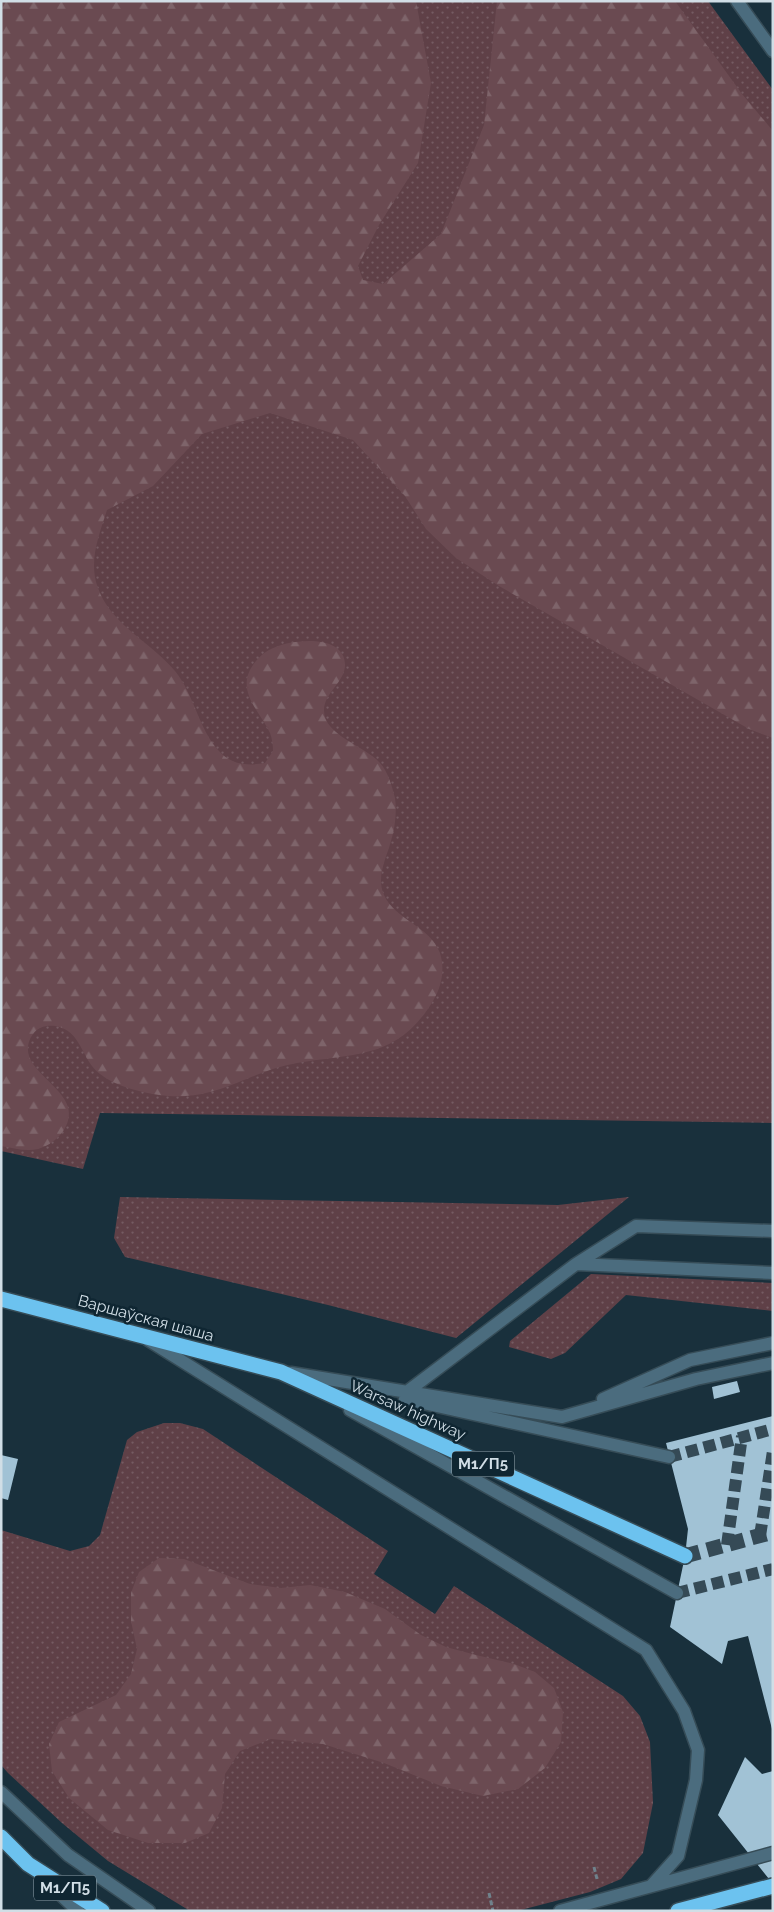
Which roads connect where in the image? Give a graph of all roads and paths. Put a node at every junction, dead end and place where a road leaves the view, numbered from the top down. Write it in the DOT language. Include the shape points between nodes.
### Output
graph roads {
  1 [pos="737,1"];
  2 [pos="773,51"];
  3 [pos="773,1231"];
  4 [pos="576,1264"];
  5 [pos="773,1273"];
  6 [pos="1,1299"];
  7 [pos="140,1335"];
  8 [pos="773,1343"];
  9 [pos="773,1363"];
  10 [pos="281,1372"];
  11 [pos="408,1391"];
  12 [pos="562,1417"];
  13 [pos="669,1457"];
  14 [pos="685,1556"];
  15 [pos="677,1593"];
  16 [pos="1,1792"];
  17 [pos="1,1837"];
  18 [pos="773,1853"];
  19 [pos="28,1864"];
  20 [pos="594,1867"];
  21 [pos="598,1884"];
  22 [pos="652,1885"];
  23 [pos="773,1886"];
  24 [pos="489,1893"];
  25 [pos="78,1911"];
  26 [pos="102,1911"];
  27 [pos="149,1911"];
  28 [pos="492,1911"];
  29 [pos="560,1911"];
  30 [pos="678,1911"];
  1 -- 2 [label="lane"];
  3 -- 4 [label="lane" via="636,1226"];
  4 -- 5 [label="lane"];
  4 -- 11 [label="lane"];
  6 -- 7 [label="highway, Варшаўская шаша / М1/П5"];
  7 -- 10 [label="highway, Варшаўская шаша / М1/П5"];
  7 -- 22 [label="lane" via="646,1650 684,1711 698,1750 696,1780 678,1856"];
  8 -- 12 [label="lane" via="690,1360"];
  9 -- 12 [label="lane" via="696,1379"];
  10 -- 11 [label="lane, Warsaw highway"];
  10 -- 13 [label="lane"];
  10 -- 14 [label="highway, Warsaw highway / М1/П5"];
  10 -- 15 [label="lane"];
  11 -- 12 [label="lane, Warsaw highway"];
  16 -- 27 [label="lane" via="68,1855"];
  17 -- 19 [label="highway, М1/П5"];
  18 -- 22 [label="lane"];
  19 -- 25 [label="lane"];
  19 -- 26 [label="highway, М1/П5"];
  20 -- 21 [label="path"];
  22 -- 29 [label="lane"];
  23 -- 30 [label="highway"];
  24 -- 28 [label="path"];
}
